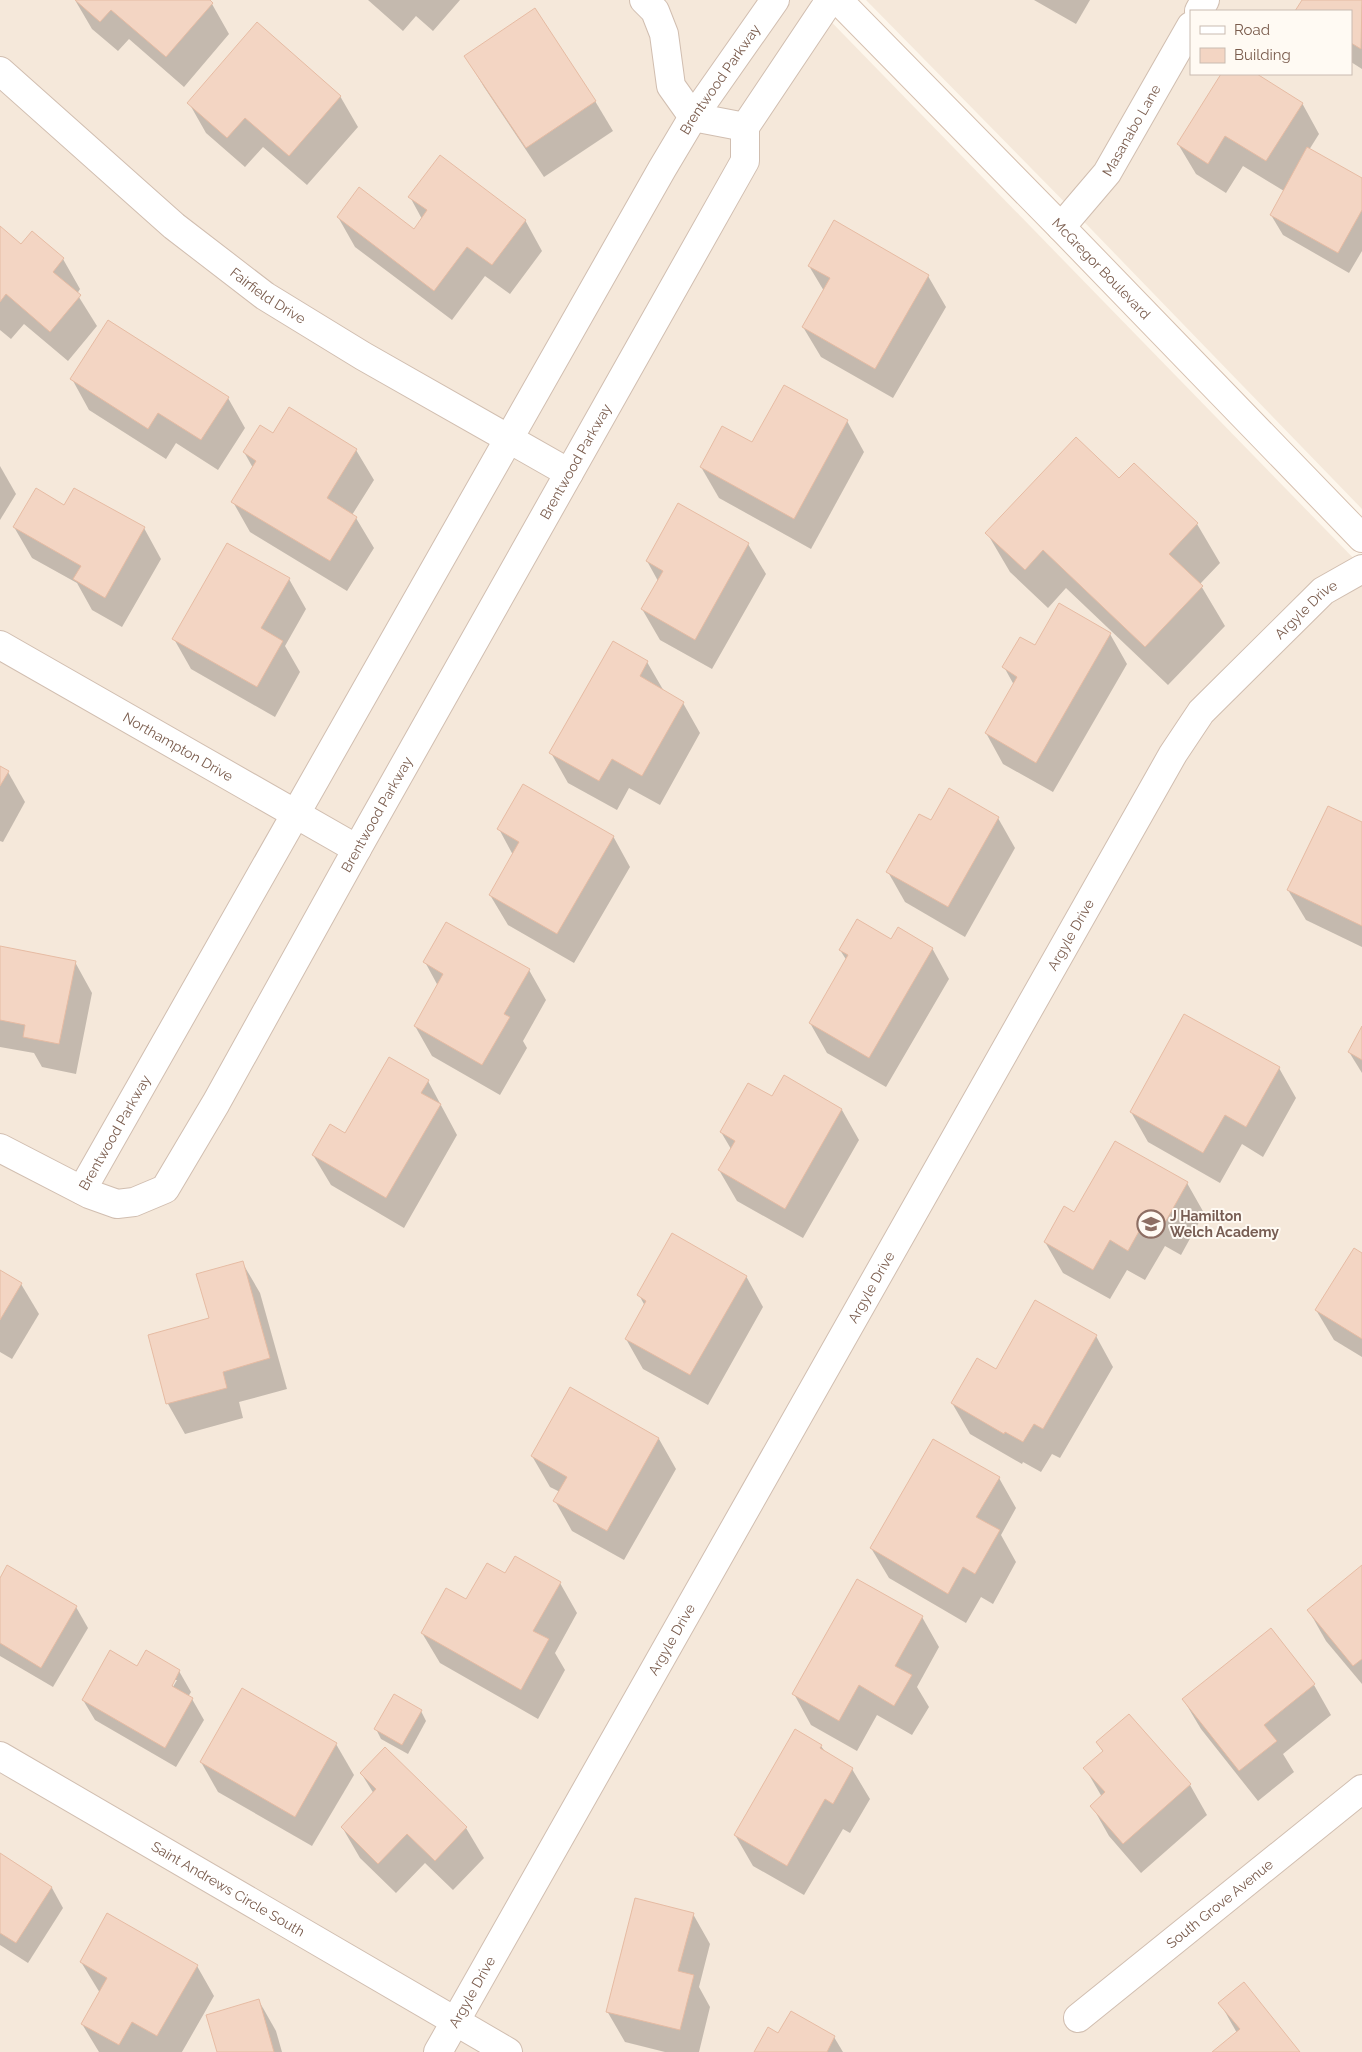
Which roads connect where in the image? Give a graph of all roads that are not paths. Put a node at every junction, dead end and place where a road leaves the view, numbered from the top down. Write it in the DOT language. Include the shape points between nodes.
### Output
graph roads {
  1 [pos="644,0"];
  2 [pos="775,0"];
  3 [pos="830,0"];
  4 [pos="838,0"];
  5 [pos="1190,28"];
  6 [pos="0,71"];
  7 [pos="693,116"];
  8 [pos="745,127"];
  9 [pos="1061,227"];
  10 [pos="508,438"];
  11 [pos="570,474"];
  12 [pos="1362,538"];
  13 [pos="1362,569"];
  14 [pos="0,645"];
  15 [pos="294,814"];
  16 [pos="357,849"];
  17 [pos="0,1148"];
  18 [pos="82,1190"];
  19 [pos="0,1756"];
  20 [pos="1362,1790"];
  21 [pos="1078,2018"];
  22 [pos="456,2022"];
  23 [pos="438,2052"];
  24 [pos="508,2052"];
  1 -- 7 [label="street" via="655,11 664,34 672,86"];
  2 -- 7 [label="street, Brentwood Parkway"];
  3 -- 8 [label="street"];
  4 -- 9 [label="street, McGregor Boulevard"];
  5 -- 9 [label="street, Masanabo Lane" via="1107,173"];
  6 -- 10 [label="street, Fairfield Drive" via="174,226 266,296 363,356"];
  7 -- 8 [label="street"];
  7 -- 10 [label="street, Brentwood Parkway"];
  8 -- 11 [label="street, Brentwood Parkway" via="745,161"];
  9 -- 12 [label="street, McGregor Boulevard"];
  10 -- 11 [label="street, Fairfield Drive"];
  10 -- 15 [label="street, Brentwood Parkway"];
  11 -- 16 [label="street, Brentwood Parkway"];
  13 -- 22 [label="street, Argyle Drive" via="1323,591 1201,712 1173,754"];
  14 -- 15 [label="street, Northampton Drive"];
  15 -- 16 [label="street, Northampton Drive"];
  15 -- 18 [label="street, Brentwood Parkway"];
  16 -- 18 [label="street, Brentwood Parkway" via="221,1095 165,1189 134,1202 117,1204"];
  17 -- 18 [label="street"];
  19 -- 22 [label="street, Saint Andrews Circle South"];
  20 -- 21 [label="street, South Grove Avenue"];
  22 -- 23 [label="street, Argyle Drive"];
  22 -- 24 [label="street, Saint Andrews Circle South"];
}
